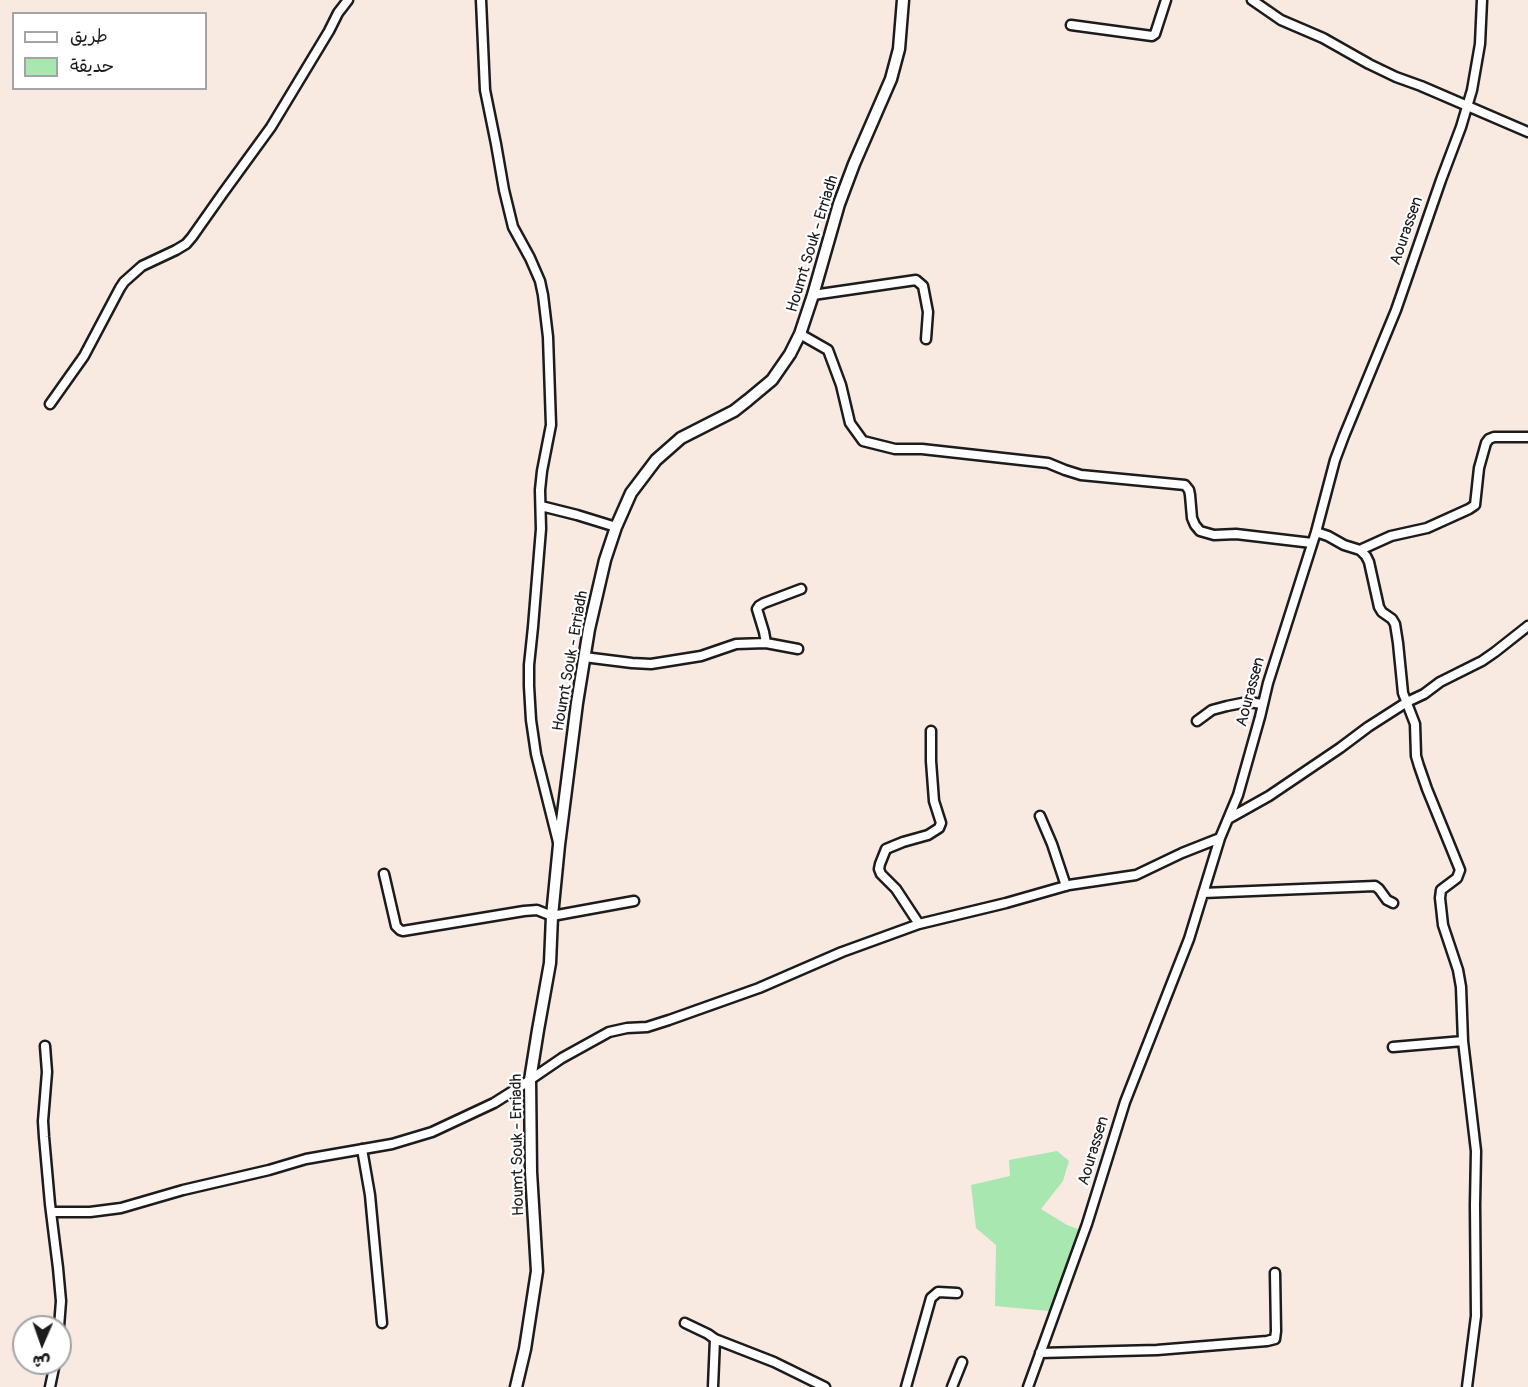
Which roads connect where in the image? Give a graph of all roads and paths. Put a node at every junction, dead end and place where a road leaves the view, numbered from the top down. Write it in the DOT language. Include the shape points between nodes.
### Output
graph roads {
  1 [pos="348,0"];
  2 [pos="481,0"];
  3 [pos="903,0"];
  4 [pos="1166,0"];
  5 [pos="1252,0"];
  6 [pos="1482,0"];
  7 [pos="1071,25"];
  8 [pos="1468,107"];
  9 [pos="1528,132"];
  10 [pos="813,295"];
  11 [pos="800,334"];
  12 [pos="926,339"];
  13 [pos="50,404"];
  14 [pos="1528,436"];
  15 [pos="542,506"];
  16 [pos="616,526"];
  17 [pos="1316,532"];
  18 [pos="1312,543"];
  19 [pos="1360,550"];
  20 [pos="801,589"];
  21 [pos="1528,626"];
  22 [pos="766,643"];
  23 [pos="798,649"];
  24 [pos="584,657"];
  25 [pos="1407,702"];
  26 [pos="1263,704"];
  27 [pos="1197,721"];
  28 [pos="931,731"];
  29 [pos="1040,816"];
  30 [pos="1227,820"];
  31 [pos="1220,838"];
  32 [pos="559,846"];
  33 [pos="384,874"];
  34 [pos="1066,886"];
  35 [pos="1203,893"];
  36 [pos="634,901"];
  37 [pos="1393,903"];
  38 [pos="552,916"];
  39 [pos="919,924"];
  40 [pos="1463,1041"];
  41 [pos="45,1046"];
  42 [pos="1393,1047"];
  43 [pos="530,1080"];
  44 [pos="362,1149"];
  45 [pos="51,1212"];
  46 [pos="1275,1273"];
  47 [pos="957,1293"];
  48 [pos="60,1315"];
  49 [pos="382,1323"];
  50 [pos="686,1323"];
  51 [pos="715,1339"];
  52 [pos="1040,1353"];
  53 [pos="962,1362"];
  54 [pos="516,1387"];
  55 [pos="713,1387"];
  56 [pos="825,1387"];
  57 [pos="906,1387"];
  58 [pos="952,1387"];
  59 [pos="1028,1387"];
  60 [pos="1467,1387"];
  1 -- 13 [label="street" via="271,128 192,237 176,250 142,266 124,282 84,356"];
  2 -- 15 [label="street" via="484,90 508,211 543,295 551,425 542,471"];
  3 -- 10 [label="street, Houmt Souk - Erriadh" via="900,49 891,79 839,204"];
  4 -- 7 [label="street" via="1152,36"];
  5 -- 8 [label="street" via="1281,20 1369,64"];
  6 -- 8 [label="street, Aourassen" via="1480,44"];
  8 -- 9 [label="street"];
  8 -- 17 [label="street, Aourassen" via="1396,310 1335,460"];
  10 -- 11 [label="street, Houmt Souk - Erriadh"];
  10 -- 12 [label="street" via="916,280 923,286 928,312"];
  11 -- 16 [label="street, Houmt Souk - Erriadh" via="772,380 734,411 681,438 656,460 631,493"];
  11 -- 18 [label="street" via="828,351 842,385 850,423 863,441 895,449 1048,463 1081,475 1185,484 1192,518 1200,531"];
  14 -- 19 [label="street" via="1494,437 1486,443 1475,505 1427,528 1391,536"];
  15 -- 16 [label="street"];
  15 -- 32 [label="street" via="529,686 536,754"];
  16 -- 24 [label="street, Houmt Souk - Erriadh"];
  17 -- 18 [label="street, Aourassen"];
  17 -- 19 [label="street"];
  18 -- 26 [label="street, Aourassen"];
  19 -- 25 [label="street" via="1369,562 1379,607 1395,624"];
  20 -- 22 [label="street" via="759,606"];
  21 -- 25 [label="street" via="1482,661"];
  22 -- 23 [label="street"];
  22 -- 24 [label="street" via="736,644 702,656 651,663"];
  24 -- 32 [label="street, Houmt Souk - Erriadh"];
  25 -- 30 [label="street"];
  25 -- 40 [label="street" via="1415,724 1421,774 1460,870 1458,878 1441,890 1440,898 1443,925 1458,970"];
  26 -- 27 [label="street" via="1227,706 1212,710"];
  26 -- 30 [label="street, Aourassen" via="1238,795"];
  28 -- 39 [label="street" via="934,801 941,823 928,835 886,849 879,869"];
  29 -- 34 [label="street"];
  30 -- 31 [label="street, Aourassen"];
  31 -- 34 [label="street" via="1136,875"];
  31 -- 35 [label="street, Aourassen"];
  32 -- 38 [label="street, Houmt Souk - Erriadh"];
  33 -- 38 [label="street" via="400,930 530,910"];
  34 -- 39 [label="street"];
  35 -- 37 [label="street" via="1375,886"];
  35 -- 52 [label="street, Aourassen" via="1125,1102 1087,1224"];
  36 -- 38 [label="street"];
  38 -- 43 [label="street, Houmt Souk - Erriadh" via="550,963"];
  39 -- 43 [label="street" via="669,1020 609,1032"];
  40 -- 42 [label="street"];
  40 -- 60 [label="street" via="1476,1151 1476,1316"];
  41 -- 45 [label="street" via="43,1121"];
  43 -- 44 [label="street" via="484,1108 432,1132"];
  43 -- 54 [label="street, Houmt Souk - Erriadh" via="537,1271"];
  44 -- 45 [label="street" via="121,1208"];
  44 -- 49 [label="street"];
  45 -- 48 [label="street"];
  46 -- 52 [label="street" via="1275,1339 1157,1350"];
  47 -- 57 [label="street" via="938,1292 931,1298"];
  50 -- 51 [label="street"];
  51 -- 55 [label="street"];
  51 -- 56 [label="street"];
  52 -- 59 [label="street, Aourassen"];
  53 -- 58 [label="street"];
}
